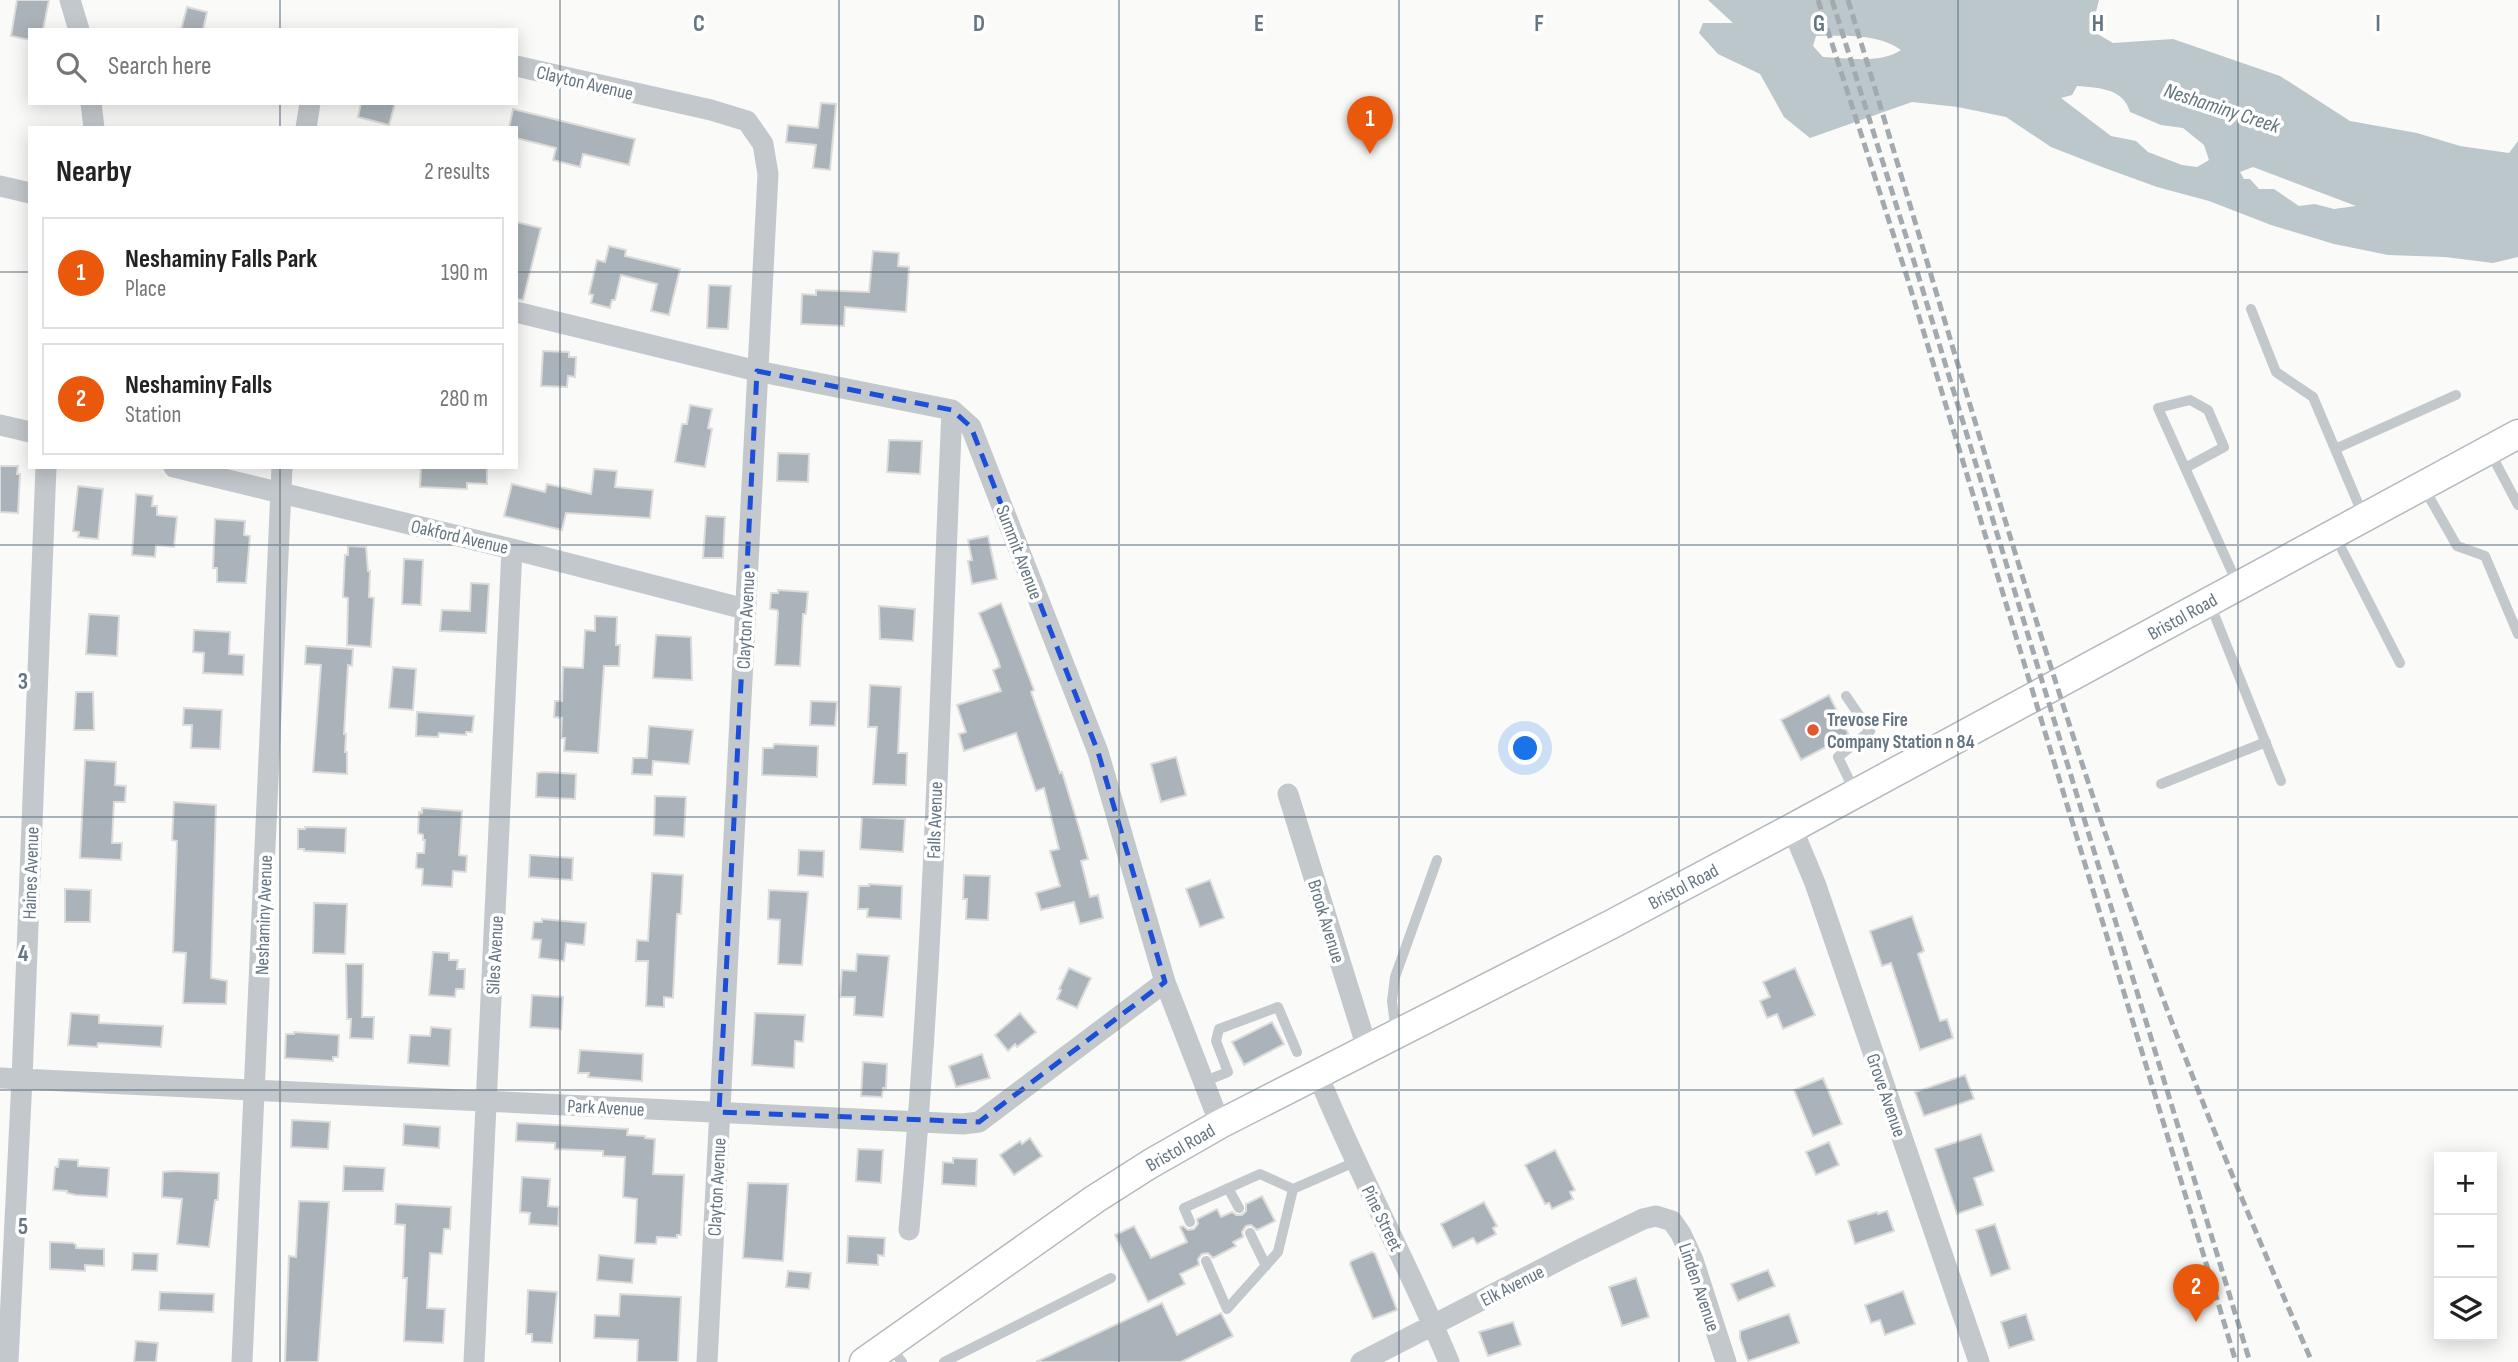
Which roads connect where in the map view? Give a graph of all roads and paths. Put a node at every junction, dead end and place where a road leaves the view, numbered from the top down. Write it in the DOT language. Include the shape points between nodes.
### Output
graph roads {
  1 [pos="70,0"];
  2 [pos="78,28"];
  3 [pos="518,66"];
  4 [pos="91,105"];
  5 [pos="310,105"];
  6 [pos="94,126"];
  7 [pos="306,126"];
  8 [pos="0,186"];
  9 [pos="28,193"];
  10 [pos="2250,309"];
  11 [pos="518,312"];
  12 [pos="757,371"];
  13 [pos="2456,395"];
  14 [pos="952,410"];
  15 [pos="0,425"];
  16 [pos="28,432"];
  17 [pos="2518,434"];
  18 [pos="2334,449"];
  19 [pos="2489,450"];
  20 [pos="2185,468"];
  21 [pos="46,469"];
  22 [pos="182,469"];
  23 [pos="282,469"];
  24 [pos="2423,486"];
  25 [pos="281,494"];
  26 [pos="2518,505"];
  27 [pos="2364,518"];
  28 [pos="2334,534"];
  29 [pos="512,549"];
  30 [pos="2238,586"];
  31 [pos="2209,602"];
  32 [pos="746,609"];
  33 [pos="2518,634"];
  34 [pos="2400,663"];
  35 [pos="1846,696"];
  36 [pos="2266,742"];
  37 [pos="2281,781"];
  38 [pos="2161,784"];
  39 [pos="1855,792"];
  40 [pos="1288,794"];
  41 [pos="1791,828"];
  42 [pos="1437,860"];
  43 [pos="1166,982"];
  44 [pos="1396,1033"];
  45 [pos="1367,1048"];
  46 [pos="1297,1052"];
  47 [pos="1317,1073"];
  48 [pos="0,1078"];
  49 [pos="22,1079"];
  50 [pos="1203,1082"];
  51 [pos="256,1090"];
  52 [pos="487,1101"];
  53 [pos="719,1112"];
  54 [pos="919,1121"];
  55 [pos="1220,1124"];
  56 [pos="1355,1162"];
  57 [pos="1228,1188"];
  58 [pos="1293,1189"];
  59 [pos="1239,1208"];
  60 [pos="1666,1217"];
  61 [pos="1190,1222"];
  62 [pos="909,1230"];
  63 [pos="1250,1233"];
  64 [pos="1206,1261"];
  65 [pos="1266,1266"];
  66 [pos="1111,1278"];
  67 [pos="1433,1324"];
  68 [pos="896,1353"];
  69 [pos="8,1362"];
  70 [pos="242,1362"];
  71 [pos="474,1362"];
  72 [pos="707,1362"];
  73 [pos="864,1362"];
  74 [pos="944,1362"];
  75 [pos="1361,1362"];
  76 [pos="1449,1362"];
  77 [pos="1726,1362"];
  78 [pos="1979,1362"];
  1 -- 2 [label="street"];
  3 -- 12 [label="street, Clayton Avenue" via="747,121 763,144 768,174"];
  4 -- 6 [label="street"];
  5 -- 7 [label="street"];
  8 -- 9 [label="street"];
  10 -- 18 [label="lane" via="2276,372 2313,397"];
  11 -- 12 [label="street"];
  12 -- 14 [label="street"];
  12 -- 32 [label="street, Clayton Avenue"];
  13 -- 18 [label="lane"];
  14 -- 43 [label="street, Summit Avenue" via="971,427 1098,752"];
  14 -- 54 [label="street, Falls Avenue"];
  15 -- 16 [label="street"];
  17 -- 19 [label="main road, Bristol Road"];
  18 -- 27 [label="lane"];
  19 -- 24 [label="main road, Bristol Road"];
  19 -- 26 [label="lane"];
  20 -- 20 [label="lane" via="2158,408 2190,400 2207,411 2224,447"];
  20 -- 30 [label="lane"];
  21 -- 49 [label="street, Haines Avenue"];
  22 -- 25 [label="street, Oakford Avenue"];
  23 -- 25 [label="street, Neshaminy Avenue"];
  24 -- 27 [label="main road, Bristol Road"];
  24 -- 33 [label="lane" via="2457,546 2485,556"];
  25 -- 29 [label="street, Oakford Avenue"];
  25 -- 51 [label="street, Neshaminy Avenue"];
  27 -- 28 [label="main road, Bristol Road"];
  28 -- 30 [label="main road, Bristol Road"];
  28 -- 34 [label="lane"];
  29 -- 32 [label="street, Oakford Avenue"];
  29 -- 52 [label="street, Siles Avenue"];
  30 -- 31 [label="main road, Bristol Road"];
  31 -- 36 [label="lane"];
  31 -- 39 [label="main road, Bristol Road"];
  32 -- 53 [label="street, Clayton Avenue"];
  35 -- 39 [label="lane" via="1870,731 1838,757"];
  36 -- 37 [label="lane"];
  36 -- 38 [label="lane"];
  39 -- 41 [label="main road, Bristol Road"];
  40 -- 45 [label="street, Brook Avenue"];
  41 -- 44 [label="main road, Bristol Road"];
  41 -- 78 [label="street, Grove Avenue" via="1815,883"];
  42 -- 44 [label="lane" via="1395,976"];
  43 -- 50 [label="street, Summit Avenue"];
  43 -- 54 [label="street, Park Avenue" via="979,1122"];
  44 -- 45 [label="main road, Bristol Road"];
  45 -- 47 [label="main road, Bristol Road"];
  46 -- 50 [label="lane" via="1278,1007 1219,1029 1216,1041 1228,1072"];
  47 -- 55 [label="main road, Bristol Road"];
  47 -- 56 [label="street, Pine Street"];
  48 -- 49 [label="street, Park Avenue"];
  49 -- 51 [label="street, Park Avenue"];
  49 -- 69 [label="street, Haines Avenue"];
  50 -- 55 [label="street, Summit Avenue"];
  51 -- 52 [label="street, Park Avenue"];
  51 -- 70 [label="street, Neshaminy Avenue"];
  52 -- 53 [label="street, Park Avenue"];
  52 -- 71 [label="street, Siles Avenue"];
  53 -- 54 [label="street, Park Avenue"];
  53 -- 72 [label="street, Clayton Avenue"];
  54 -- 62 [label="street, Falls Avenue"];
  55 -- 68 [label="main road, Bristol Road" via="1096,1199"];
  56 -- 58 [label="lane"];
  56 -- 67 [label="street, Pine Street"];
  57 -- 58 [label="lane" via="1260,1174"];
  57 -- 59 [label="lane"];
  57 -- 61 [label="lane" via="1184,1208"];
  58 -- 65 [label="lane" via="1278,1252"];
  60 -- 67 [label="street, Elk Avenue" via="1643,1219"];
  60 -- 77 [label="street, Linden Avenue" via="1681,1234 1692,1260"];
  63 -- 65 [label="lane"];
  64 -- 65 [label="lane" via="1227,1310"];
  66 -- 74 [label="lane"];
  67 -- 75 [label="street, Elk Avenue"];
  67 -- 76 [label="street, Pine Street"];
  68 -- 73 [label="main road, Bristol Road"];
}
